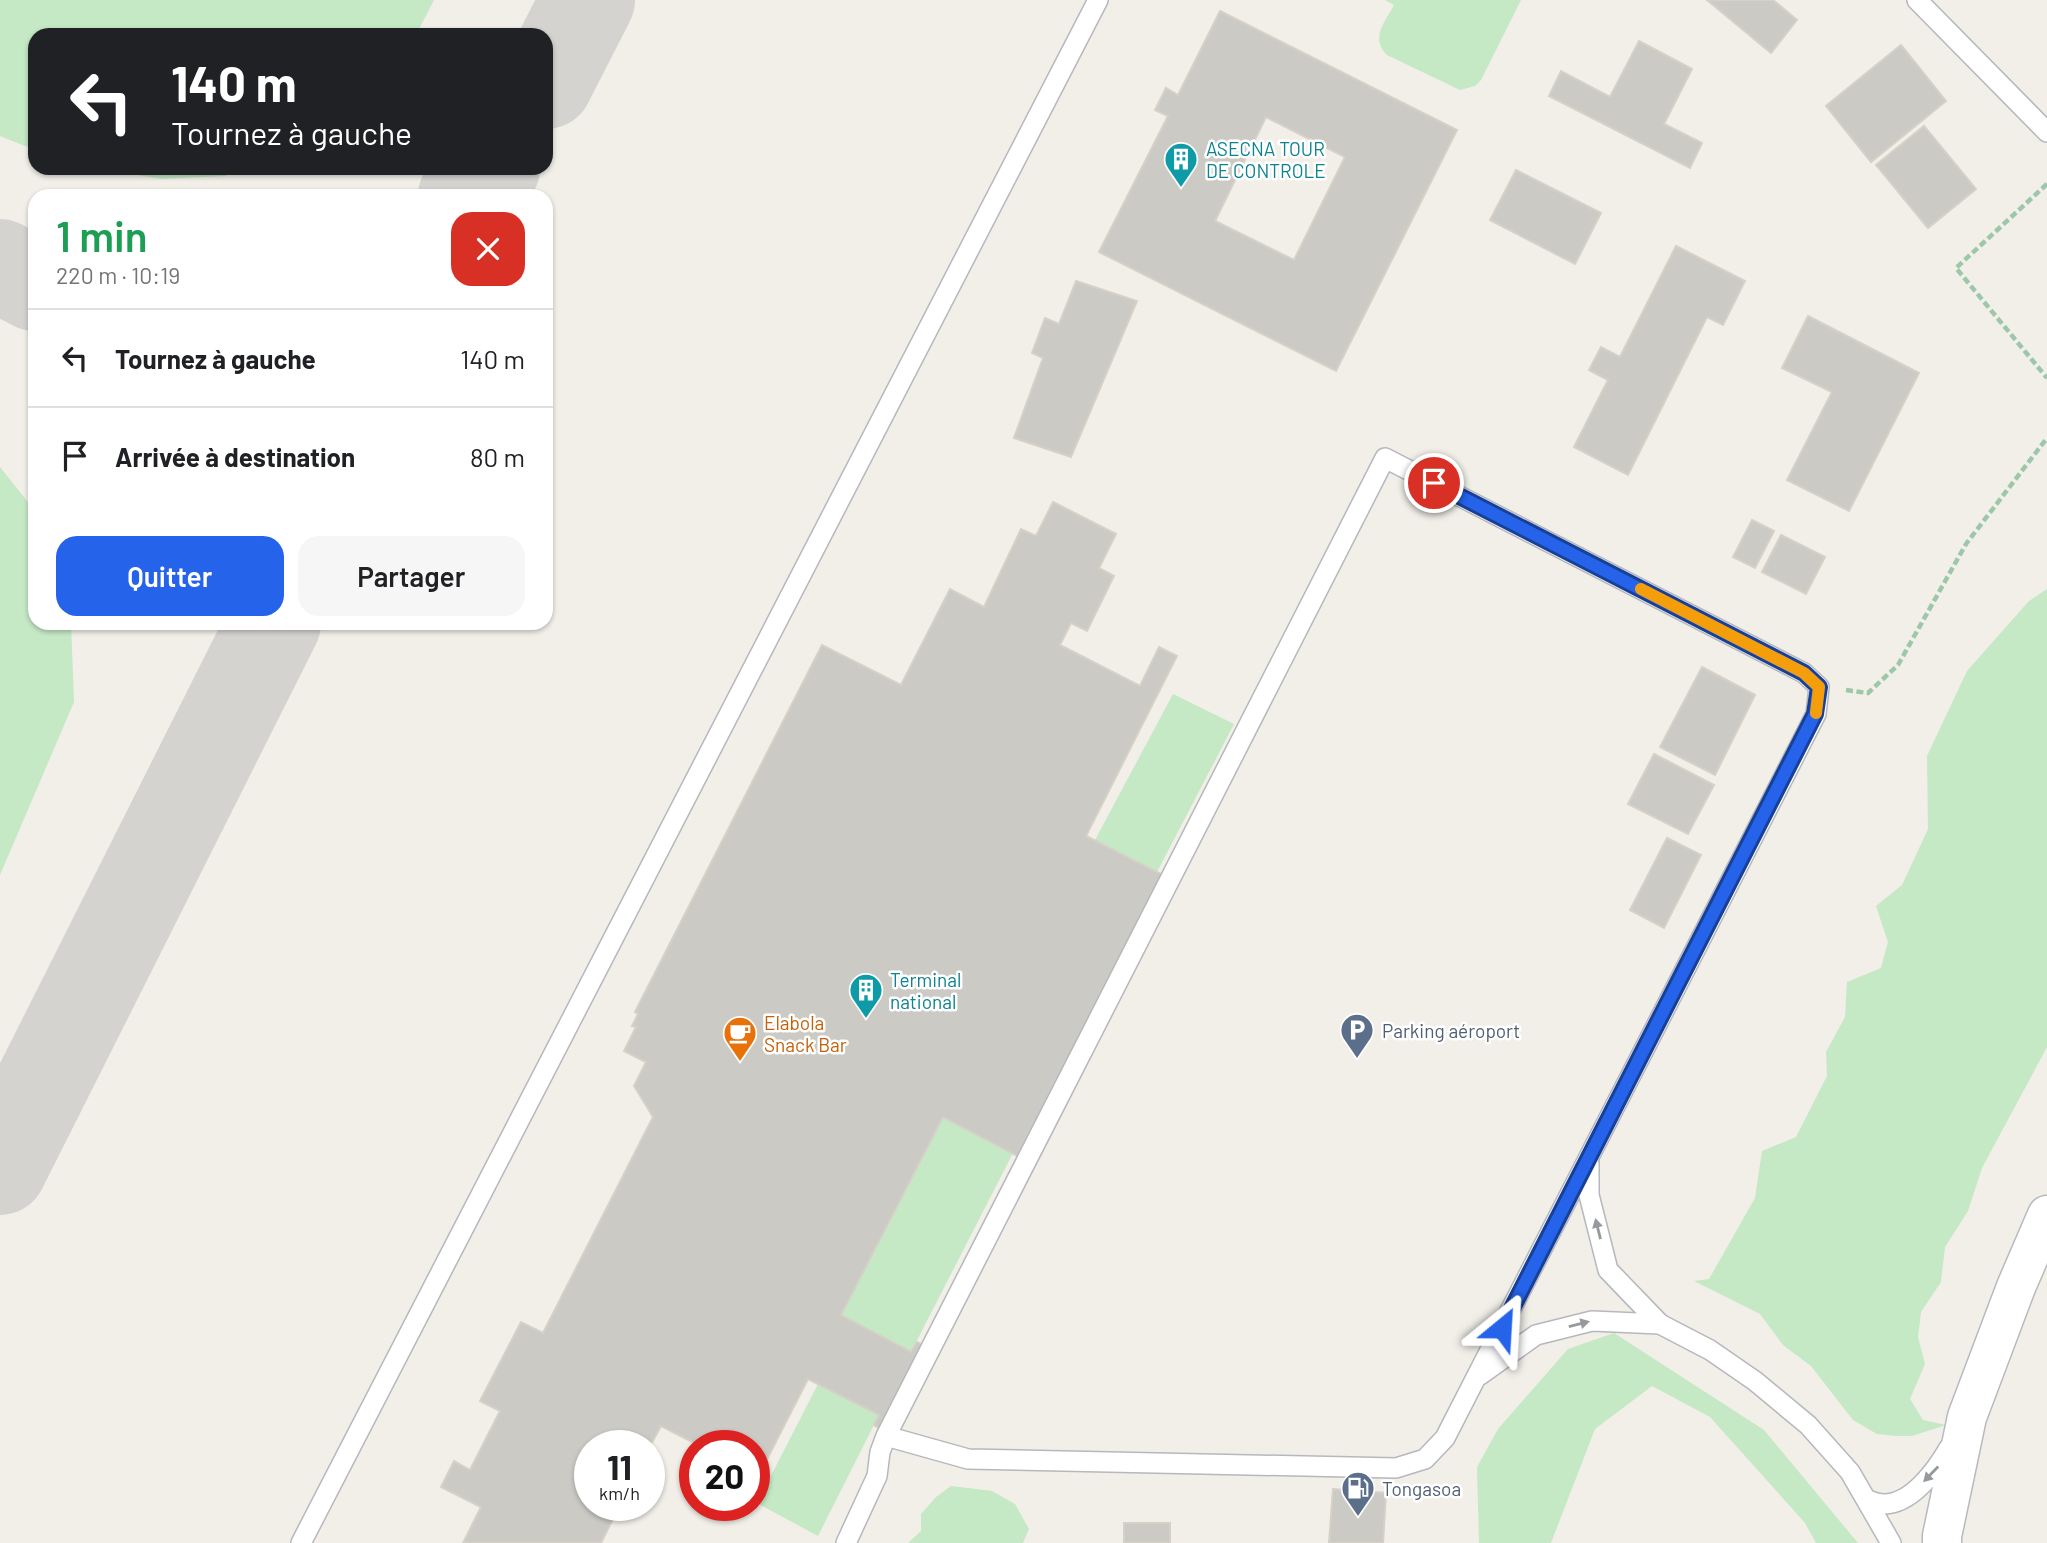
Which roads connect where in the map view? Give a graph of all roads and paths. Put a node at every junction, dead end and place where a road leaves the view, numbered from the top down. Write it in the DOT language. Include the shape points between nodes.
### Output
graph roads {
  1 [pos="1098,0"];
  2 [pos="1917,0"];
  3 [pos="2047,132"];
  4 [pos="2047,184"];
  5 [pos="2047,378"];
  6 [pos="2047,438"];
  7 [pos="1819,687"];
  8 [pos="1589,1157"];
  9 [pos="2047,1215"];
  10 [pos="1660,1324"];
  11 [pos="1477,1377"];
  12 [pos="1968,1417"];
  13 [pos="886,1436"];
  14 [pos="1868,1500"];
  15 [pos="301,1543"];
  16 [pos="846,1543"];
  17 [pos="1891,1543"];
  18 [pos="1942,1543"];
  1 -- 15 [label="lane"];
  2 -- 3 [label="lane"];
  4 -- 5 [label="path" via="1956,268"];
  6 -- 7 [label="path" via="1966,544 1898,665 1868,693"];
  7 -- 8 [label="lane" via="1815,714"];
  7 -- 13 [label="lane" via="1804,673 1385,458"];
  10 -- 8 [label="lane, one-way" via="1608,1270 1589,1195"];
  8 -- 11 [label="lane"];
  9 -- 12 [label="main road"];
  11 -- 10 [label="lane, one-way" via="1536,1335 1592,1321"];
  10 -- 14 [label="lane" via="1710,1350 1808,1425"];
  11 -- 13 [label="lane" via="1446,1438 1425,1460 1396,1468 968,1459"];
  12 -- 14 [label="lane, one-way" via="1937,1469 1908,1496 1894,1503"];
  12 -- 18 [label="main road"];
  13 -- 16 [label="lane" via="877,1476"];
  14 -- 17 [label="lane"];
}
